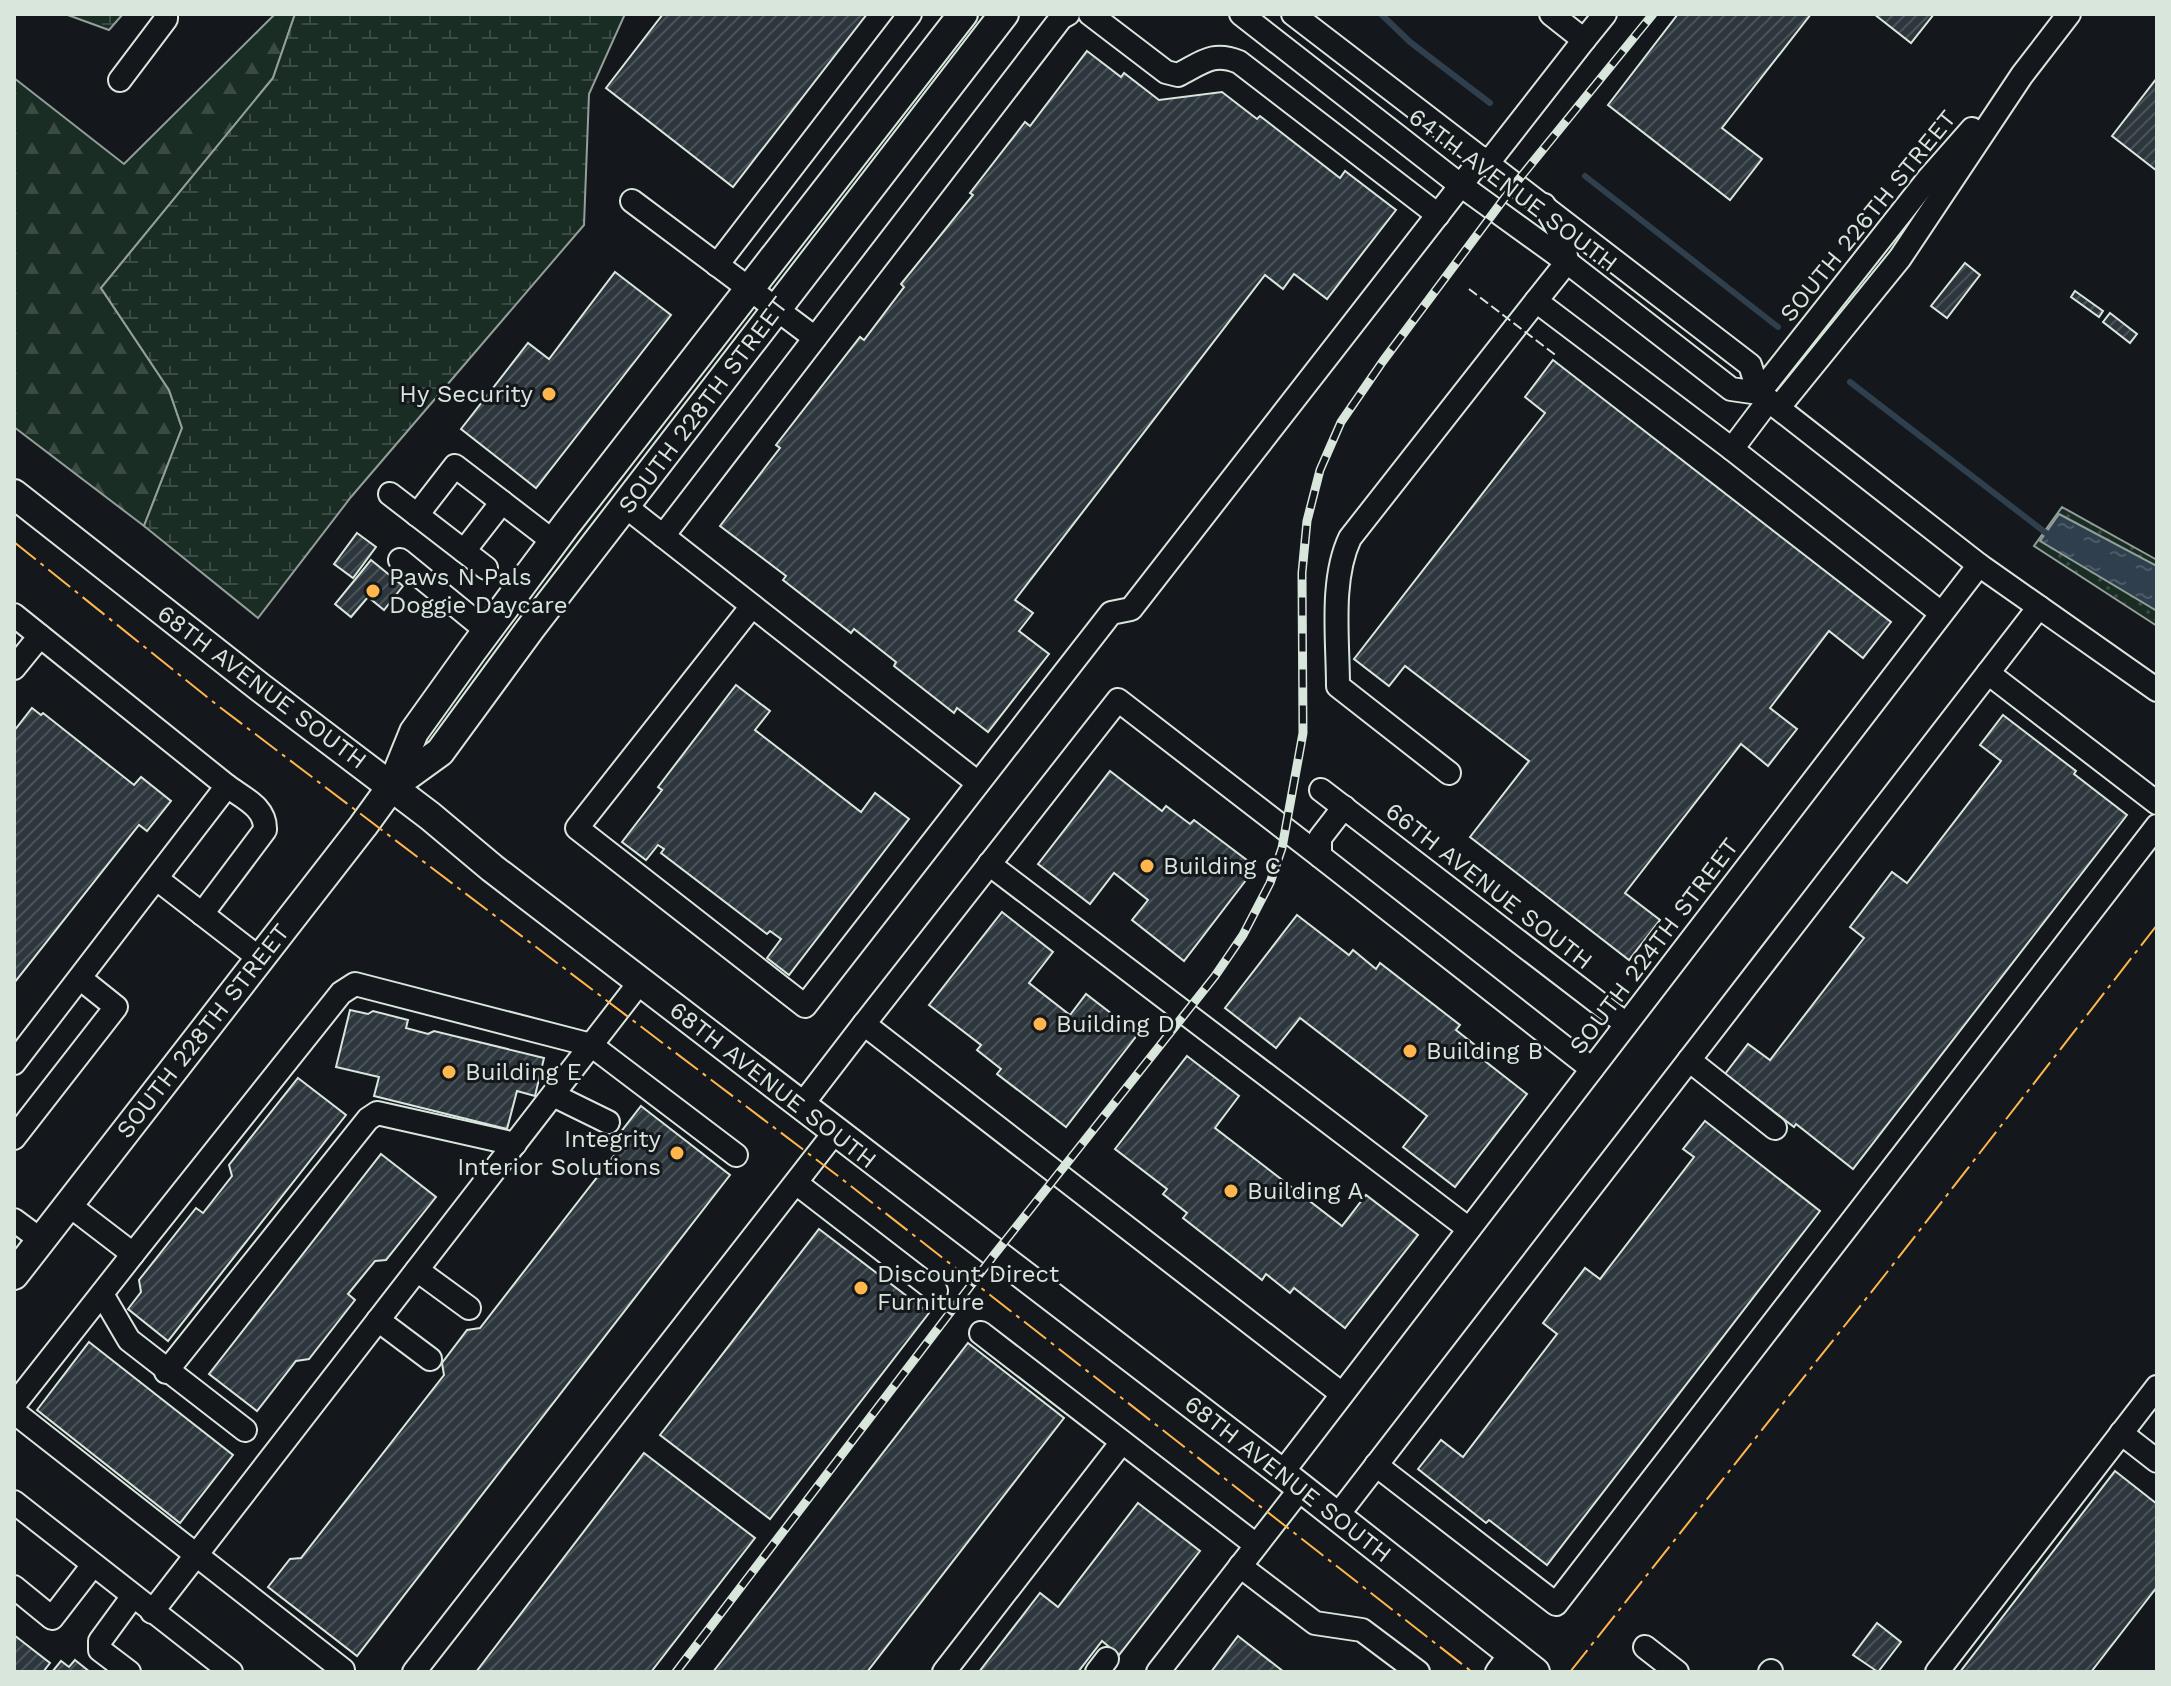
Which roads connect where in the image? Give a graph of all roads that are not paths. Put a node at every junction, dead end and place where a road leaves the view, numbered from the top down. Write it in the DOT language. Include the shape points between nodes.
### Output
graph roads {
  1 [pos="166,14"];
  2 [pos="910,14"];
  3 [pos="963,14"];
  4 [pos="1004,14"];
  5 [pos="1068,14"];
  6 [pos="1090,14"];
  7 [pos="1241,14"];
  8 [pos="1293,14"];
  9 [pos="1551,14"];
  10 [pos="1605,14"];
  11 [pos="2069,14"];
  12 [pos="1584,40"];
  13 [pos="120,80"];
  14 [pos="1485,161"];
  15 [pos="1461,186"];
  16 [pos="632,201"];
  17 [pos="1544,205"];
  18 [pos="1438,215"];
  19 [pos="1567,262"];
  20 [pos="717,265"];
  21 [pos="750,290"];
  22 [pos="1536,301"];
  23 [pos="776,309"];
  24 [pos="815,338"];
  25 [pos="1769,400"];
  26 [pos="1732,449"];
  27 [pos="14,494"];
  28 [pos="390,494"];
  29 [pos="502,502"];
  30 [pos="625,506"];
  31 [pos="417,515"];
  32 [pos="663,536"];
  33 [pos="554,542"];
  34 [pos="464,551"];
  35 [pos="400,560"];
  36 [pos="1979,565"];
  37 [pos="486,568"];
  38 [pos="752,606"];
  39 [pos="2039,607"];
  40 [pos="1941,613"];
  41 [pos="14,615"];
  42 [pos="487,631"];
  43 [pos="40,636"];
  44 [pos="14,668"];
  45 [pos="1988,673"];
  46 [pos="2157,690"];
  47 [pos="1449,773"];
  48 [pos="978,783"];
  49 [pos="227,786"];
  50 [pos="392,786"];
  51 [pos="1321,790"];
  52 [pos="2157,803"];
  53 [pos="1344,807"];
  54 [pos="2157,826"];
  55 [pos="1320,856"];
  56 [pos="989,864"];
  57 [pos="157,879"];
  58 [pos="202,914"];
  59 [pos="259,958"];
  60 [pos="81,979"];
  61 [pos="640,982"];
  62 [pos="864,1024"];
  63 [pos="1626,1024"];
  64 [pos="591,1045"];
  65 [pos="1689,1060"];
  66 [pos="14,1063"];
  67 [pos="1592,1069"];
  68 [pos="553,1095"];
  69 [pos="801,1106"];
  70 [pos="608,1122"];
  71 [pos="1775,1128"];
  72 [pos="835,1132"];
  73 [pos="14,1138"];
  74 [pos="515,1144"];
  75 [pos="736,1155"];
  76 [pos="796,1183"];
  77 [pos="69,1205"];
  78 [pos="14,1220"];
  79 [pos="1469,1229"];
  80 [pos="41,1240"];
  81 [pos="133,1254"];
  82 [pos="417,1270"];
  83 [pos="14,1275"];
  84 [pos="936,1291"];
  85 [pos="102,1294"];
  86 [pos="469,1308"];
  87 [pos="378,1320"];
  88 [pos="981,1333"];
  89 [pos="430,1359"];
  90 [pos="166,1372"];
  91 [pos="2157,1387"];
  92 [pos="1342,1394"];
  93 [pos="14,1405"];
  94 [pos="14,1412"];
  95 [pos="245,1430"];
  96 [pos="2121,1433"];
  97 [pos="1122,1442"];
  98 [pos="2157,1461"];
  99 [pos="1376,1465"];
  100 [pos="1291,1480"];
  101 [pos="14,1502"];
  102 [pos="1337,1516"];
  103 [pos="1256,1545"];
  104 [pos="196,1555"];
  105 [pos="93,1565"];
  106 [pos="1240,1566"];
  107 [pos="14,1587"];
  108 [pos="133,1596"];
  109 [pos="152,1612"];
  110 [pos="1645,1647"];
  111 [pos="1504,1662"];
  112 [pos="1666,1669"];
  113 [pos="343,1670"];
  114 [pos="129,1672"];
  115 [pos="231,1672"];
  116 [pos="414,1672"];
  117 [pos="944,1672"];
  118 [pos="1158,1672"];
  119 [pos="1418,1672"];
  120 [pos="1535,1672"];
  121 [pos="1937,1672"];
  1 -- 13 [label="street"];
  2 -- 20 [label="street"];
  3 -- 21 [label="main road, SOUTH 228TH STREET"];
  4 -- 23 [label="main road, SOUTH 228TH STREET"];
  5 -- 24 [label="street"];
  6 -- 18 [label="street" via="1166,72 1178,75 1219,56 1239,62"];
  7 -- 15 [label="street, 64TH AVENUE SOUTH"];
  8 -- 14 [label="street, 64TH AVENUE SOUTH"];
  9 -- 12 [label="street"];
  10 -- 12 [label="street"];
  11 -- 25 [label="street, SOUTH 226TH STREET" via="1900,258"];
  12 -- 14 [label="street"];
  14 -- 15 [label="street"];
  14 -- 17 [label="street, 64TH AVENUE SOUTH"];
  15 -- 18 [label="street"];
  15 -- 19 [label="street, 64TH AVENUE SOUTH"];
  16 -- 20 [label="street"];
  17 -- 19 [label="street" via="1561,235"];
  17 -- 25 [label="street, 64TH AVENUE SOUTH" via="1750,365"];
  18 -- 48 [label="street" via="1131,609 1111,613"];
  19 -- 22 [label="street"];
  19 -- 25 [label="street, 64TH AVENUE SOUTH" via="1731,389"];
  20 -- 21 [label="street"];
  21 -- 23 [label="street"];
  21 -- 33 [label="main road, SOUTH 228TH STREET"];
  22 -- 26 [label="street"];
  22 -- 47 [label="street" via="1342,555 1338,686"];
  23 -- 24 [label="street"];
  23 -- 30 [label="main road, SOUTH 228TH STREET"];
  24 -- 32 [label="street"];
  25 -- 26 [label="street, SOUTH 226TH STREET"];
  25 -- 36 [label="street, 64TH AVENUE SOUTH"];
  26 -- 40 [label="street"];
  27 -- 50 [label="main road, 68TH AVENUE SOUTH"];
  28 -- 31 [label="street"];
  29 -- 31 [label="street" via="455,466"];
  29 -- 33 [label="street"];
  29 -- 34 [label="street"];
  30 -- 32 [label="street"];
  30 -- 50 [label="main road, SOUTH 228TH STREET" via="440,752"];
  31 -- 34 [label="street"];
  32 -- 38 [label="street"];
  33 -- 42 [label="main road, SOUTH 228TH STREET"];
  34 -- 37 [label="street"];
  35 -- 42 [label="street"];
  36 -- 39 [label="street, 64TH AVENUE SOUTH"];
  36 -- 40 [label="street, SOUTH 224TH STREET"];
  38 -- 48 [label="street"];
  38 -- 48 [label="street" via="577,828 805,1006"];
  39 -- 45 [label="street"];
  39 -- 46 [label="street, 64TH AVENUE SOUTH"];
  40 -- 63 [label="street, SOUTH 224TH STREET"];
  41 -- 43 [label="street"];
  42 -- 50 [label="main road, SOUTH 228TH STREET" via="414,732"];
  43 -- 44 [label="street"];
  43 -- 49 [label="street"];
  45 -- 52 [label="street"];
  45 -- 65 [label="street"];
  49 -- 57 [label="street"];
  49 -- 58 [label="street" via="260,810 265,830"];
  50 -- 59 [label="main road, SOUTH 228TH STREET"];
  50 -- 61 [label="main road, 68TH AVENUE SOUTH"];
  51 -- 53 [label="street, 66TH AVENUE SOUTH"];
  53 -- 55 [label="street" via="1320,838"];
  53 -- 63 [label="street, 66TH AVENUE SOUTH"];
  54 -- 99 [label="street" via="1556,1604"];
  55 -- 56 [label="street" via="1118,700"];
  55 -- 67 [label="street"];
  56 -- 62 [label="street"];
  56 -- 79 [label="street"];
  57 -- 58 [label="street"];
  57 -- 60 [label="street"];
  58 -- 59 [label="street"];
  59 -- 77 [label="main road, SOUTH 228TH STREET"];
  60 -- 66 [label="street"];
  60 -- 73 [label="street" via="116,1007"];
  61 -- 64 [label="street"];
  61 -- 69 [label="main road, 68TH AVENUE SOUTH"];
  62 -- 69 [label="street"];
  62 -- 92 [label="street"];
  63 -- 67 [label="street, SOUTH 224TH STREET"];
  64 -- 68 [label="street"];
  64 -- 75 [label="street"];
  64 -- 81 [label="street" via="355,984 341,993"];
  65 -- 71 [label="street"];
  65 -- 99 [label="street"];
  67 -- 79 [label="street, SOUTH 224TH STREET"];
  68 -- 70 [label="street"];
  68 -- 74 [label="street"];
  69 -- 72 [label="main road, 68TH AVENUE SOUTH"];
  72 -- 76 [label="street"];
  72 -- 100 [label="main road, 68TH AVENUE SOUTH"];
  74 -- 82 [label="street"];
  74 -- 90 [label="street" via="377,1113"];
  76 -- 84 [label="street"];
  76 -- 116 [label="street"];
  77 -- 80 [label="main road, SOUTH 228TH STREET"];
  77 -- 81 [label="street"];
  78 -- 80 [label="street"];
  79 -- 92 [label="street, SOUTH 224TH STREET"];
  80 -- 83 [label="main road, SOUTH 228TH STREET"];
  81 -- 85 [label="street"];
  82 -- 86 [label="street"];
  82 -- 87 [label="street"];
  85 -- 90 [label="street" via="129,1340"];
  85 -- 93 [label="street"];
  87 -- 89 [label="street"];
  87 -- 104 [label="street"];
  88 -- 97 [label="street"];
  90 -- 95 [label="street"];
  91 -- 96 [label="street"];
  92 -- 100 [label="street, SOUTH 224TH STREET"];
  94 -- 104 [label="street"];
  96 -- 98 [label="street"];
  96 -- 121 [label="street"];
  97 -- 103 [label="street"];
  97 -- 117 [label="street"];
  99 -- 102 [label="street"];
  100 -- 102 [label="main road, 68TH AVENUE SOUTH"];
  100 -- 103 [label="street, SOUTH 224TH STREET"];
  101 -- 105 [label="street"];
  102 -- 111 [label="main road, 68TH AVENUE SOUTH"];
  103 -- 106 [label="street, SOUTH 224TH STREET"];
  104 -- 109 [label="street"];
  104 -- 113 [label="street"];
  105 -- 107 [label="street" via="52,1618"];
  105 -- 108 [label="street"];
  106 -- 118 [label="street, SOUTH 224TH STREET"];
  106 -- 119 [label="street" via="1315,1623 1362,1630"];
  108 -- 109 [label="street"];
  108 -- 114 [label="street" via="100,1641 100,1650"];
  109 -- 115 [label="street"];
  110 -- 112 [label="street"];
  111 -- 120 [label="main road, 68TH AVENUE SOUTH"];
}
